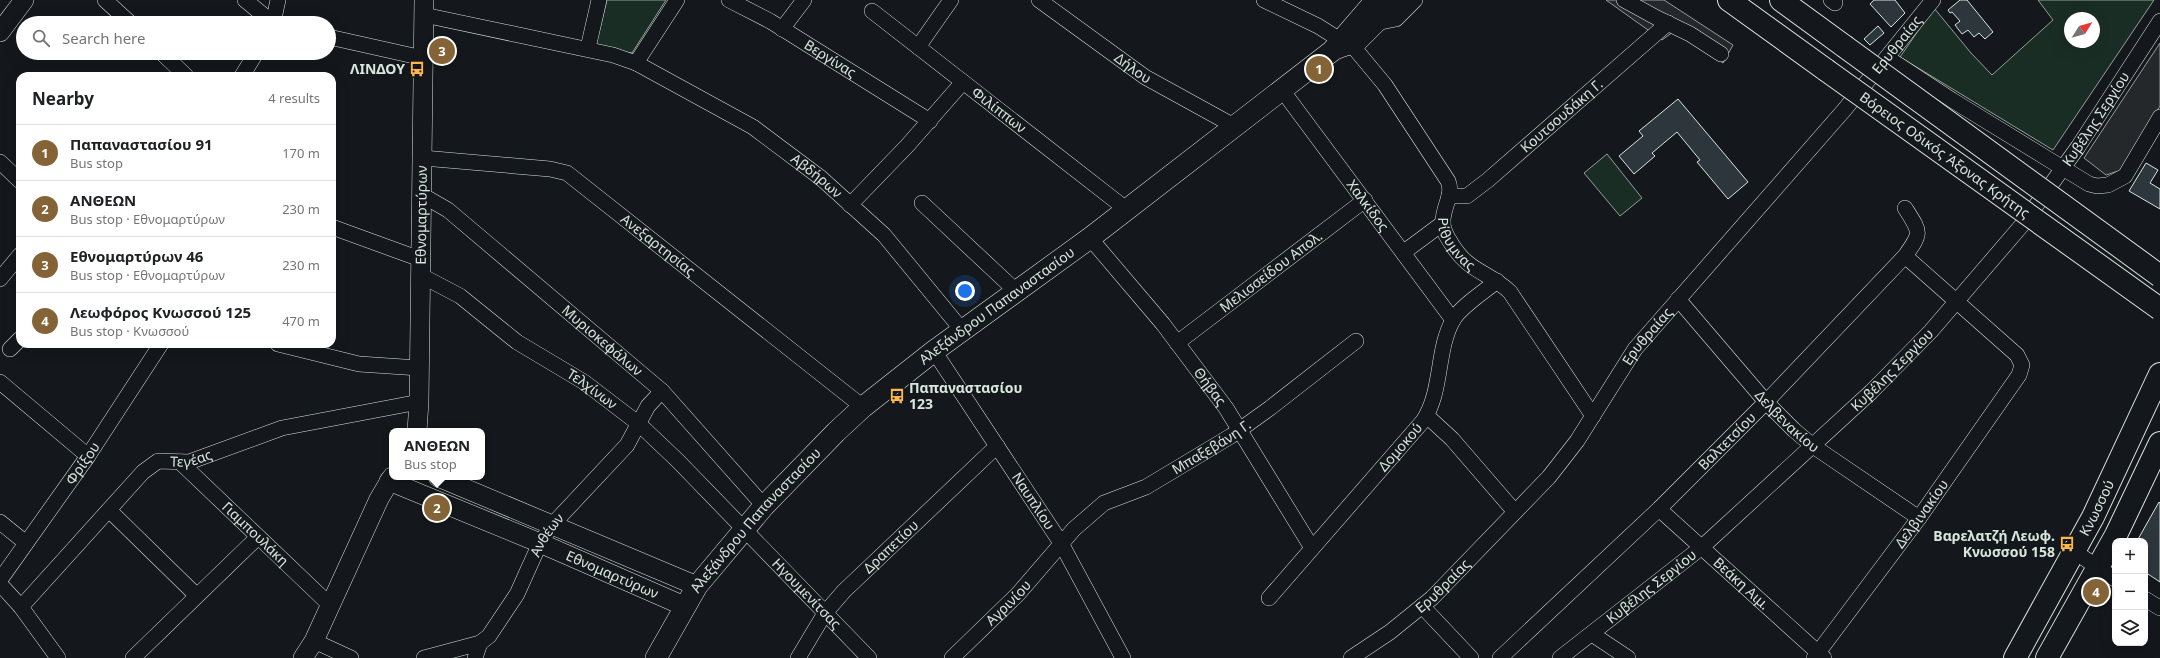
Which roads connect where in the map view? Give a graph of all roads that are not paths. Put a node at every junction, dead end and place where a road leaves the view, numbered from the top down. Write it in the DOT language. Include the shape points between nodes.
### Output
graph roads {
  1 [pos="24,0"];
  2 [pos="105,0"];
  3 [pos="245,0"];
  4 [pos="278,0"];
  5 [pos="599,0"];
  6 [pos="677,0"];
  7 [pos="729,0"];
  8 [pos="804,0"];
  9 [pos="951,0"];
  10 [pos="1039,0"];
  11 [pos="1264,0"];
  12 [pos="1376,0"];
  13 [pos="1398,0"];
  14 [pos="1415,0"];
  15 [pos="1624,0"];
  16 [pos="1729,0"];
  17 [pos="1781,0"];
  18 [pos="1933,0"];
  19 [pos="424,7"];
  20 [pos="872,11"];
  21 [pos="122,16"];
  22 [pos="264,16"];
  23 [pos="275,16"];
  24 [pos="2160,21"];
  25 [pos="1376,23"];
  26 [pos="1668,23"];
  27 [pos="782,29"];
  28 [pos="0,32"];
  29 [pos="336,39"];
  30 [pos="1342,45"];
  31 [pos="918,47"];
  32 [pos="588,48"];
  33 [pos="1721,54"];
  34 [pos="423,58"];
  35 [pos="1888,58"];
  36 [pos="169,60"];
  37 [pos="252,60"];
  38 [pos="636,63"];
  39 [pos="182,72"];
  40 [pos="244,72"];
  41 [pos="963,82"];
  42 [pos="1282,90"];
  43 [pos="2160,117"];
  44 [pos="930,121"];
  45 [pos="1234,126"];
  46 [pos="423,158"];
  47 [pos="0,162"];
  48 [pos="2063,168"];
  49 [pos="16,177"];
  50 [pos="422,195"];
  51 [pos="1449,196"];
  52 [pos="1365,200"];
  53 [pos="850,204"];
  54 [pos="922,204"];
  55 [pos="1905,208"];
  56 [pos="1126,210"];
  57 [pos="1443,223"];
  58 [pos="336,229"];
  59 [pos="1090,238"];
  60 [pos="1404,252"];
  61 [pos="1905,256"];
  62 [pos="16,260"];
  63 [pos="420,267"];
  64 [pos="2160,276"];
  65 [pos="0,279"];
  66 [pos="1497,281"];
  67 [pos="1016,291"];
  68 [pos="1678,299"];
  69 [pos="1958,302"];
  70 [pos="2160,309"];
  71 [pos="1453,320"];
  72 [pos="962,330"];
  73 [pos="1356,341"];
  74 [pos="1177,343"];
  75 [pos="158,348"];
  76 [pos="294,348"];
  77 [pos="934,351"];
  78 [pos="418,368"];
  79 [pos="2160,374"];
  80 [pos="0,382"];
  81 [pos="662,391"];
  82 [pos="419,402"];
  83 [pos="1766,402"];
  84 [pos="863,407"];
  85 [pos="1427,416"];
  86 [pos="1593,416"];
  87 [pos="639,424"];
  88 [pos="417,428"];
  89 [pos="1240,430"];
  90 [pos="2160,443"];
  91 [pos="997,446"];
  92 [pos="1814,446"];
  93 [pos="88,456"];
  94 [pos="180,462"];
  95 [pos="390,480"];
  96 [pos="396,480"];
  97 [pos="445,480"];
  98 [pos="409,483"];
  99 [pos="764,506"];
  100 [pos="1659,508"];
  101 [pos="109,510"];
  102 [pos="1515,512"];
  103 [pos="1919,518"];
  104 [pos="0,522"];
  105 [pos="552,524"];
  106 [pos="744,530"];
  107 [pos="258,537"];
  108 [pos="26,542"];
  109 [pos="540,543"];
  110 [pos="1061,543"];
  111 [pos="1312,548"];
  112 [pos="1702,548"];
  113 [pos="2075,552"];
  114 [pos="2107,574"];
  115 [pos="0,580"];
  116 [pos="0,584"];
  117 [pos="697,586"];
  118 [pos="196,595"];
  119 [pos="1269,598"];
  120 [pos="2148,601"];
  121 [pos="331,606"];
  122 [pos="684,606"];
  123 [pos="1422,606"];
  124 [pos="21,607"];
  125 [pos="2160,608"];
  126 [pos="825,613"];
  127 [pos="1592,634"];
  128 [pos="314,641"];
  129 [pos="480,643"];
  130 [pos="1819,656"];
  131 [pos="58,658"];
  132 [pos="133,658"];
  133 [pos="302,658"];
  134 [pos="351,658"];
  135 [pos="426,658"];
  136 [pos="475,658"];
  137 [pos="656,658"];
  138 [pos="798,658"];
  139 [pos="868,658"];
  140 [pos="952,658"];
  141 [pos="1123,658"];
  142 [pos="1351,658"];
  143 [pos="1471,658"];
  144 [pos="1500,658"];
  145 [pos="1560,658"];
  146 [pos="1628,658"];
  147 [pos="2015,658"];
  148 [pos="2047,658"];
  1 -- 28 [label="street"];
  2 -- 21 [label="street"];
  3 -- 22 [label="street"];
  4 -- 23 [label="street"];
  5 -- 32 [label="street"];
  6 -- 38 [label="street"];
  7 -- 27 [label="street, Βεργίνας"];
  8 -- 27 [label="street"];
  9 -- 31 [label="street"];
  10 -- 45 [label="street, Δήλου" via="1145,77"];
  11 -- 30 [label="street"];
  12 -- 30 [label="main road, Αλεξάνδρου Παπαναστασίου"];
  13 -- 25 [label="main road, Αλεξάνδρου Παπαναστασίου"];
  14 -- 25 [label="street" via="1396,19"];
  15 -- 26 [label="street"];
  16 -- 70 [label="main road, Βόρειος Οδικός Άξονας Κρήτης, bridge"];
  17 -- 64 [label="main road, Βόρειος Οδικός Άξονας Κρήτης, bridge"];
  18 -- 35 [label="street, Ερυθραίας"];
  19 -- 32 [label="street"];
  19 -- 34 [label="street, Εθνομαρτύρων"];
  20 -- 31 [label="street, Φιλίππων"];
  24 -- 48 [label="street, Κυβέλης Σεργίου"];
  25 -- 30 [label="main road, Αλεξάνδρου Παπαναστασίου" via="1366,34"];
  26 -- 33 [label="street"];
  26 -- 51 [label="street, Κουτσουδάκη Γ." via="1488,180 1467,196"];
  27 -- 44 [label="street, Βεργίνας"];
  29 -- 34 [label="street"];
  30 -- 42 [label="main road, Αλεξάνδρου Παπαναστασίου"];
  30 -- 51 [label="street, Ρίθυμνας" via="1372,69 1437,163 1450,185"];
  31 -- 41 [label="street, Φιλίππων"];
  32 -- 38 [label="street, Αβδήρων"];
  34 -- 46 [label="street, Εθνομαρτύρων"];
  35 -- 48 [label="street"];
  35 -- 68 [label="street, Ερυθραίας"];
  36 -- 39 [label="street"];
  37 -- 40 [label="street"];
  38 -- 53 [label="street, Αβδήρων" via="754,127 821,178"];
  41 -- 44 [label="street"];
  41 -- 56 [label="street, Φιλίππων"];
  42 -- 45 [label="main road, Αλεξάνδρου Παπαναστασίου"];
  42 -- 52 [label="street, Χαλκίδος"];
  43 -- 48 [label="street" via="2130,168 2116,182 2097,186 2089,184"];
  44 -- 53 [label="street"];
  45 -- 56 [label="main road, Αλεξάνδρου Παπαναστασίου"];
  46 -- 50 [label="street, Εθνομαρτύρων"];
  46 -- 84 [label="street, Ανεξαρτησίας" via="550,169 567,173"];
  47 -- 49 [label="street"];
  48 -- 69 [label="street, Κυβέλης Σεργίου" via="2010,240"];
  50 -- 63 [label="street, Εθνομαρτύρων"];
  50 -- 81 [label="street, Μυριοκεφάλων" via="448,210"];
  51 -- 57 [label="street, Ρίθυμνας"];
  52 -- 60 [label="street, Χαλκίδος"];
  52 -- 74 [label="street, Μελισσείδου Απολ."];
  53 -- 72 [label="street, Αβδήρων" via="884,234"];
  54 -- 67 [label="street"];
  55 -- 61 [label="street, Βαλτετσίου" via="1919,231 1918,238"];
  56 -- 59 [label="main road, Αλεξάνδρου Παπαναστασίου"];
  57 -- 60 [label="street"];
  57 -- 66 [label="street, Ρίθυμνας" via="1449,241 1463,260 1472,268"];
  58 -- 63 [label="street, Τελχίνων"];
  59 -- 67 [label="main road, Αλεξάνδρου Παπαναστασίου"];
  59 -- 74 [label="street, Θήβας"];
  60 -- 71 [label="street, Χαλκίδος"];
  61 -- 69 [label="street"];
  61 -- 83 [label="street, Βαλτετσίου"];
  62 -- 65 [label="street"];
  63 -- 78 [label="street, Εθνομαρτύρων"];
  63 -- 87 [label="street, Τελχίνων" via="517,342 584,382"];
  66 -- 71 [label="street"];
  66 -- 86 [label="street, Ρίθυμνας" via="1526,312"];
  67 -- 72 [label="main road, Αλεξάνδρου Παπαναστασίου"];
  68 -- 83 [label="street, Δελβενακίου"];
  68 -- 86 [label="street, Ερυθραίας" via="1635,349"];
  69 -- 92 [label="street, Κυβέλης Σεργίου" via="1902,361"];
  69 -- 103 [label="street, Δελβινακίου" via="2017,355 2022,365 2019,375"];
  71 -- 85 [label="street, Δομοκού"];
  72 -- 77 [label="main road, Αλεξάνδρου Παπαναστασίου"];
  73 -- 89 [label="street, Μπαξεβάνη Γ."];
  74 -- 89 [label="street, Θήβας"];
  75 -- 93 [label="street, Φρίξου"];
  76 -- 78 [label="street" via="359,364"];
  77 -- 84 [label="main road, Αλεξάνδρου Παπαναστασίου"];
  77 -- 91 [label="street, Ναυπλίου"];
  78 -- 82 [label="street, Εθνομαρτύρων"];
  79 -- 113 [label="main road, Κνωσσού" via="2109,486"];
  80 -- 93 [label="street"];
  81 -- 87 [label="street, Ανθέων" via="648,406"];
  81 -- 99 [label="street, Μυριοκεφάλων"];
  82 -- 88 [label="street, Εθνομαρτύρων"];
  82 -- 94 [label="street, Τεγέας" via="282,428 195,461"];
  83 -- 92 [label="street, Δελβενακίου"];
  83 -- 100 [label="street, Βαλτετσίου"];
  84 -- 99 [label="main road, Αλεξάνδρου Παπαναστασίου"];
  85 -- 102 [label="street" via="1452,439"];
  85 -- 111 [label="street, Δομοκού"];
  86 -- 102 [label="street, Ερυθραίας" via="1565,458"];
  87 -- 105 [label="street, Ανθέων" via="620,453"];
  87 -- 106 [label="street, Τελχίνων"];
  89 -- 110 [label="street, Μπαξεβάνη Γ." via="1146,487 1104,503"];
  89 -- 111 [label="street, Θήβας"];
  90 -- 114 [label="main road, Κνωσσού"];
  91 -- 110 [label="street, Ναυπλίου"];
  91 -- 126 [label="street, Δραπετίου"];
  92 -- 103 [label="street, Δελβενακίου"];
  92 -- 112 [label="street, Κυβέλης Σεργίου"];
  93 -- 108 [label="street, Φρίξου"];
  94 -- 101 [label="street, Τεγέας" via="162,460 154,463"];
  94 -- 107 [label="street, Γιαμπουλάκη"];
  95 -- 121 [label="street" via="379,499"];
  96 -- 98 [label="street, Εθνομαρτύρων"];
  97 -- 105 [label="street, Εθνομαρτύρων"];
  98 -- 109 [label="street, Εθνομαρτύρων"];
  99 -- 106 [label="main road, Αλεξάνδρου Παπαναστασίου"];
  100 -- 112 [label="street, Βεάκη Αιμ."];
  100 -- 144 [label="street, Βαλτετσίου"];
  101 -- 118 [label="street"];
  101 -- 124 [label="street, Τεγέας"];
  102 -- 123 [label="street, Ερυθραίας"];
  103 -- 130 [label="street, Δελβινακίου"];
  104 -- 108 [label="street"];
  105 -- 109 [label="street, Ανθέων"];
  105 -- 117 [label="street, Εθνομαρτύρων"];
  106 -- 117 [label="main road, Αλεξάνδρου Παπαναστασίου"];
  106 -- 126 [label="street, Ηγουμενίτσας"];
  107 -- 118 [label="street"];
  107 -- 121 [label="street, Γιαμπουλάκη"];
  108 -- 115 [label="street, Φρίξου"];
  109 -- 122 [label="street, Εθνομαρτύρων"];
  109 -- 129 [label="street, Ανθέων" via="517,594 489,636"];
  110 -- 140 [label="street, Αγρινίου" via="1018,594"];
  110 -- 141 [label="street, Ναυπλίου"];
  111 -- 119 [label="street, Δομοκού"];
  112 -- 127 [label="street, Κυβέλης Σεργίου"];
  112 -- 130 [label="street, Βεάκη Αιμ."];
  113 -- 114 [label="street"];
  113 -- 147 [label="main road, Κνωσσού"];
  114 -- 148 [label="main road, Κνωσσού"];
  116 -- 124 [label="street"];
  117 -- 122 [label="main road, Αλεξάνδρου Παπαναστασίου"];
  118 -- 132 [label="street"];
  120 -- 125 [label="street"];
  121 -- 128 [label="street"];
  122 -- 137 [label="main road, Αλεξάνδρου Παπαναστασίου"];
  123 -- 142 [label="street, Ερυθραίας" via="1390,632"];
  123 -- 143 [label="street"];
  124 -- 131 [label="street"];
  126 -- 138 [label="street, Δραπετίου"];
  126 -- 139 [label="street, Ηγουμενίτσας"];
  127 -- 145 [label="street, Κυβέλης Σεργίου"];
  127 -- 146 [label="street"];
  128 -- 133 [label="street"];
  128 -- 134 [label="street"];
  129 -- 135 [label="street"];
  129 -- 136 [label="street"];
}
